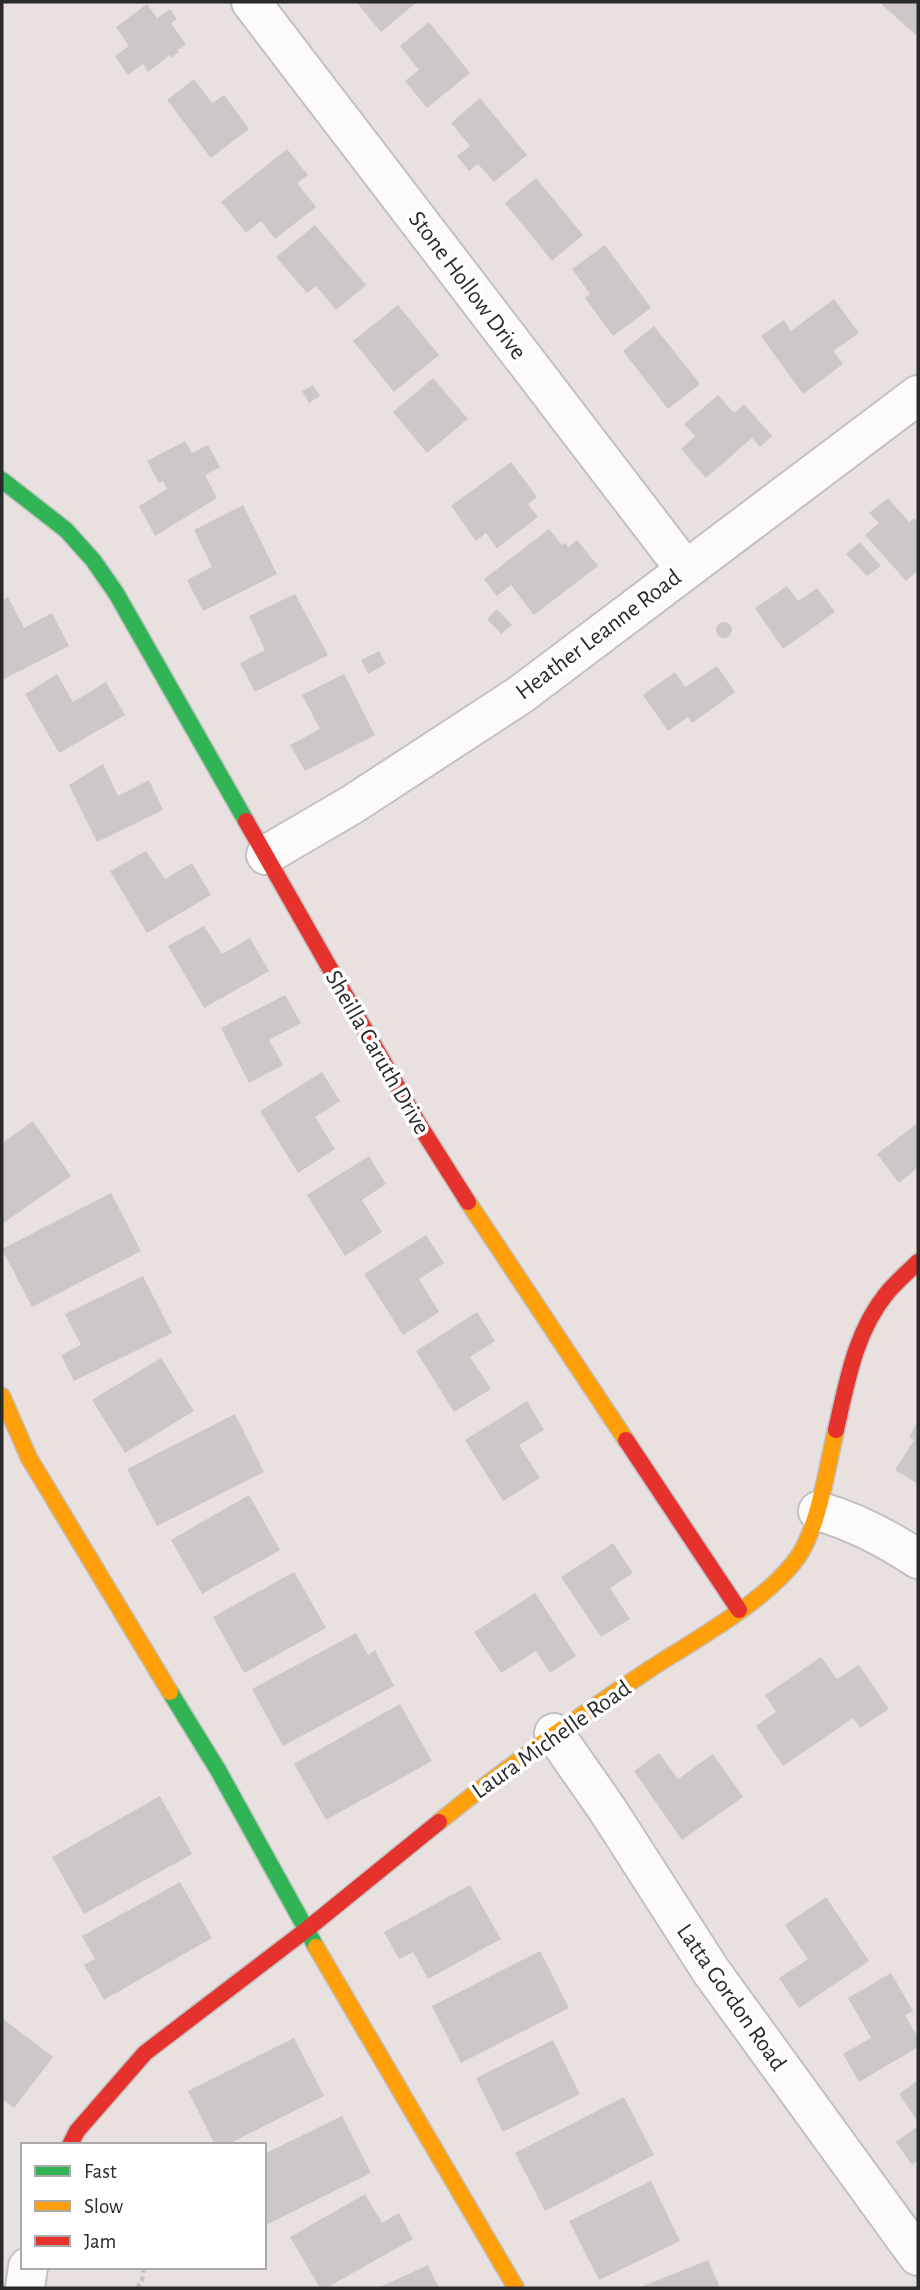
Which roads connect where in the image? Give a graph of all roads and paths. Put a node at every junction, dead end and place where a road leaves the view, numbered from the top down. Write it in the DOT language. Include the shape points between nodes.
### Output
graph roads {
  1 [pos="251,2"];
  2 [pos="914,408"];
  3 [pos="8,491"];
  4 [pos="685,569"];
  5 [pos="266,855"];
  6 [pos="918,1262"];
  7 [pos="2,1396"];
  8 [pos="818,1511"];
  9 [pos="918,1559"];
  10 [pos="739,1610"];
  11 [pos="554,1733"];
  12 [pos="306,1930"];
  13 [pos="71,2143"];
  14 [pos="918,2256"];
  15 [pos="28,2269"];
  16 [pos="144,2269"];
  17 [pos="25,2288"];
  18 [pos="138,2288"];
  19 [pos="516,2288"];
  1 -- 4 [label="street, Stone Hollow Drive"];
  2 -- 4 [label="street, Heather Leanne Road"];
  3 -- 5 [label="street, Sheilla Caruth Drive" via="47,513 109,583"];
  4 -- 5 [label="street, Heather Leanne Road" via="520,695"];
  5 -- 10 [label="street, Sheilla Caruth Drive" via="418,1123"];
  6 -- 8 [label="street, Laura Michelle Road" via="887,1293 854,1354"];
  7 -- 12 [label="street" via="29,1458 218,1770"];
  8 -- 9 [label="street" via="859,1526"];
  8 -- 10 [label="street, Laura Michelle Road" via="799,1555 780,1579"];
  10 -- 11 [label="street, Laura Michelle Road"];
  11 -- 12 [label="street, Laura Michelle Road"];
  11 -- 14 [label="street, Latta Gordon Road" via="711,1971"];
  12 -- 13 [label="street, Laura Michelle Road" via="145,2053"];
  12 -- 19 [label="street"];
  15 -- 17 [label="street"];
  16 -- 18 [label="path"];
}
